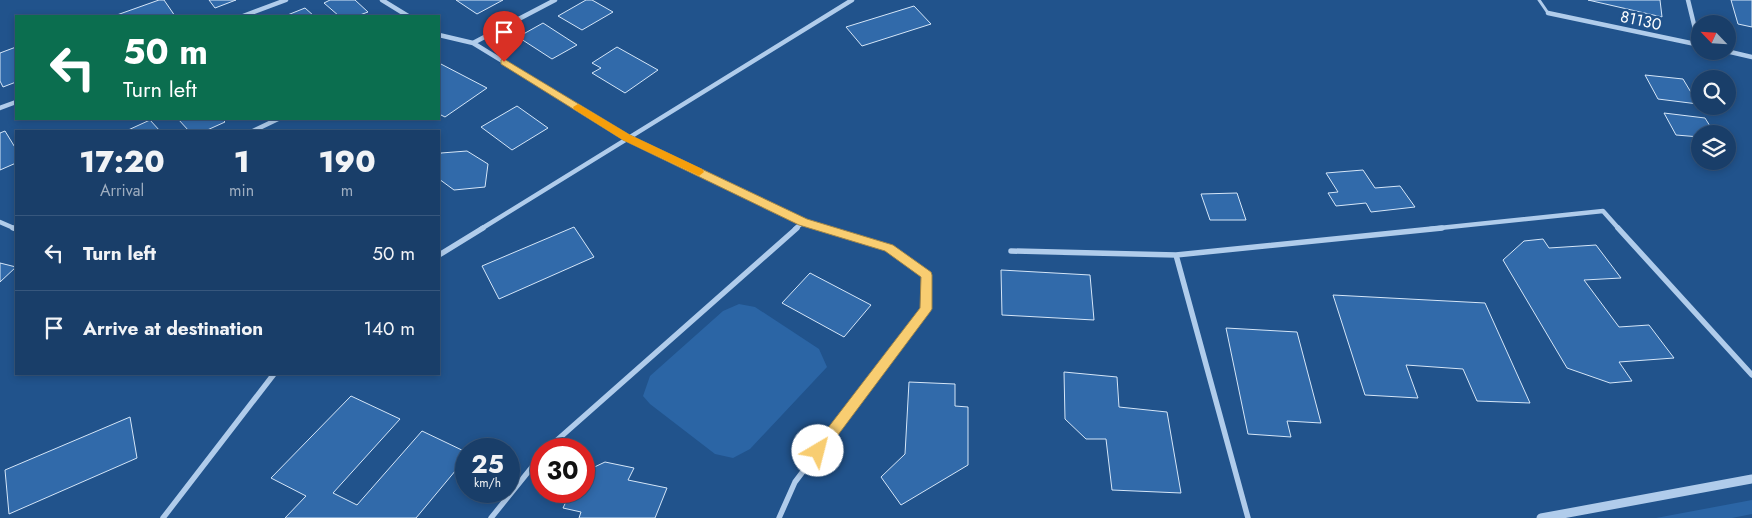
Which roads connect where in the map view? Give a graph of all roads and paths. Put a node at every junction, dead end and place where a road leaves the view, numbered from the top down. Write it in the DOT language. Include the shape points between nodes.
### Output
graph roads {
  1 [pos="286,0"];
  2 [pos="382,0"];
  3 [pos="555,0"];
  4 [pos="852,0"];
  5 [pos="1539,0"];
  6 [pos="1688,0"];
  7 [pos="1548,13"];
  8 [pos="246,15"];
  9 [pos="406,15"];
  10 [pos="1692,15"];
  11 [pos="440,36"];
  12 [pos="473,43"];
  13 [pos="1691,43"];
  14 [pos="1736,53"];
  15 [pos="1752,57"];
  16 [pos="15,102"];
  17 [pos="0,108"];
  18 [pos="276,120"];
  19 [pos="255,130"];
  20 [pos="627,137"];
  21 [pos="0,222"];
  22 [pos="803,222"];
  23 [pos="15,229"];
  24 [pos="1011,251"];
  25 [pos="440,254"];
  26 [pos="1176,255"];
  27 [pos="273,375"];
  28 [pos="1752,375"];
  29 [pos="559,438"];
  30 [pos="530,470"];
  31 [pos="1752,479"];
  32 [pos="163,518"];
  33 [pos="491,518"];
  34 [pos="779,518"];
  35 [pos="1248,518"];
  36 [pos="1541,518"];
  1 -- 8 [label="street"];
  2 -- 9 [label="street"];
  3 -- 12 [label="street"];
  4 -- 20 [label="street"];
  5 -- 7 [label="lane"];
  6 -- 10 [label="street"];
  7 -- 13 [label="street, 81130"];
  11 -- 12 [label="street"];
  12 -- 20 [label="street"];
  14 -- 15 [label="street"];
  16 -- 17 [label="street"];
  18 -- 19 [label="street"];
  20 -- 22 [label="street"];
  20 -- 25 [label="street"];
  21 -- 23 [label="street"];
  22 -- 29 [label="street"];
  22 -- 34 [label="street" via="889,248 927,275 926,309 795,482"];
  24 -- 26 [label="street"];
  26 -- 28 [label="street" via="1603,211"];
  26 -- 35 [label="street"];
  27 -- 32 [label="street"];
  30 -- 33 [label="street"];
  31 -- 36 [label="street"];
}
